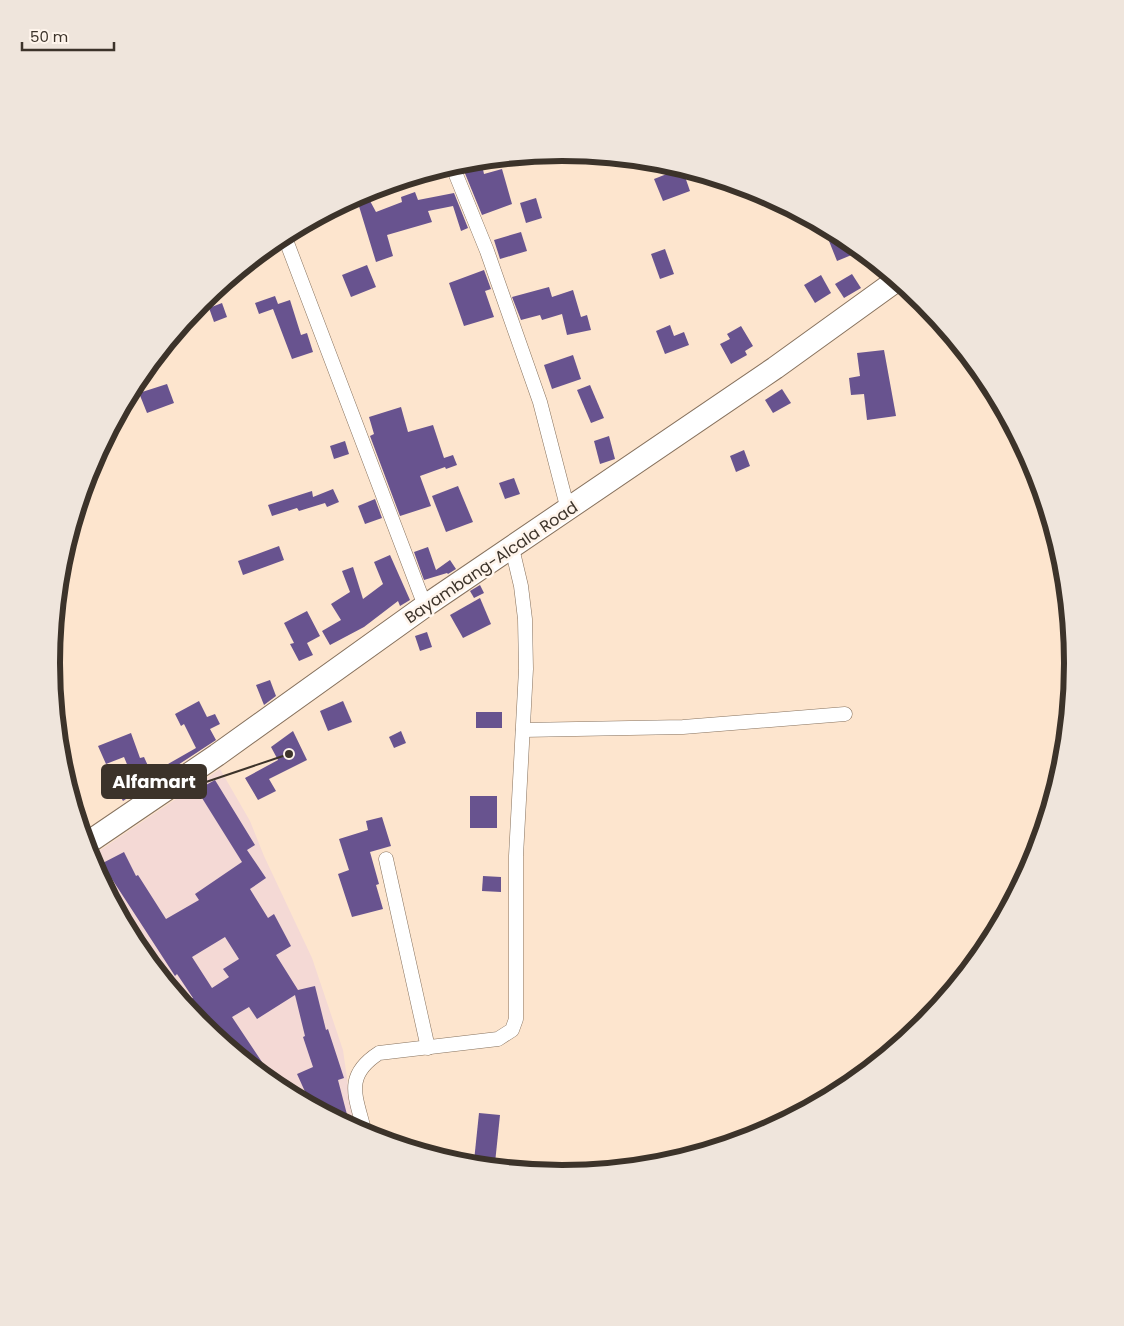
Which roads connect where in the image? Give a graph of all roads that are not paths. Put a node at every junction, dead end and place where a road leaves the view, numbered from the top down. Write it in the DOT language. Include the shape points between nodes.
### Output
graph roads {
  1 [pos="455,173"];
  2 [pos="287,243"];
  3 [pos="891,284"];
  4 [pos="568,510"];
  5 [pos="512,548"];
  6 [pos="425,606"];
  7 [pos="845,714"];
  8 [pos="523,730"];
  9 [pos="93,840"];
  10 [pos="386,859"];
  11 [pos="428,1048"];
  12 [pos="363,1124"];
  1 -- 4 [label="street" via="487,251 537,394"];
  2 -- 6 [label="street"];
  3 -- 4 [label="main road, Bayambang-Alcala Road"];
  4 -- 5 [label="main road, Bayambang-Alcala Road"];
  5 -- 6 [label="main road, Bayambang-Alcala Road"];
  5 -- 8 [label="street" via="525,619"];
  6 -- 9 [label="main road, Bayambang-Alcala Road"];
  7 -- 8 [label="street" via="683,727"];
  8 -- 11 [label="street" via="516,856 516,1018 512,1030 498,1039"];
  10 -- 11 [label="street"];
  11 -- 12 [label="street" via="379,1054 364,1063 354,1082"];
}
